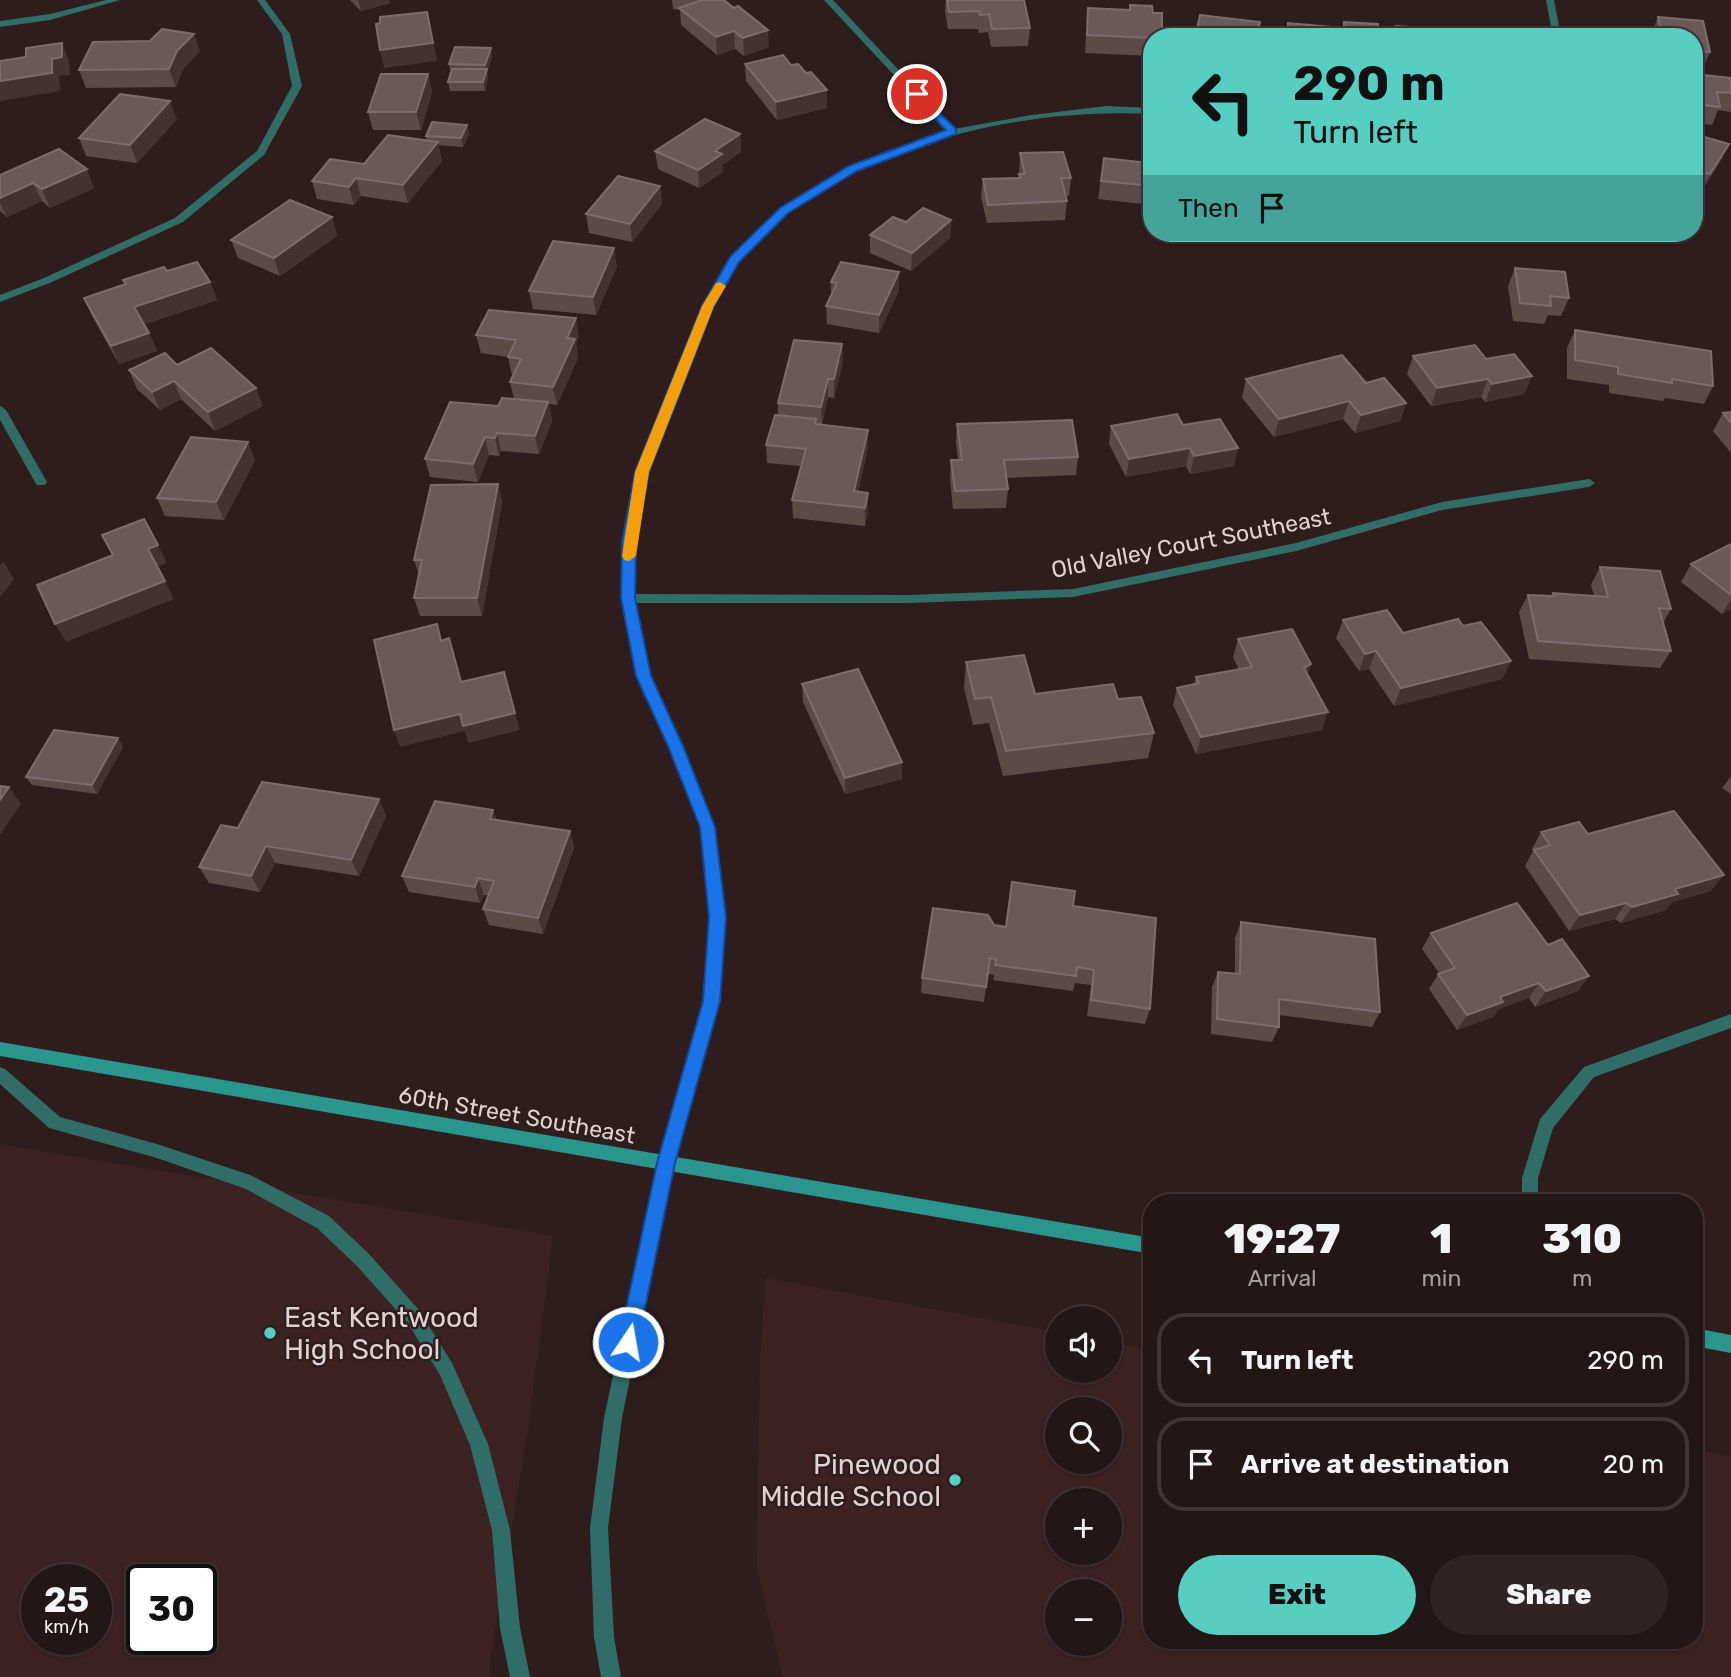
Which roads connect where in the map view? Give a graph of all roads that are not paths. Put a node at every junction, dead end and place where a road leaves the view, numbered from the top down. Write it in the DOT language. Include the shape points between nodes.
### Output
graph roads {
  1 [pos="116,0"];
  2 [pos="261,0"];
  3 [pos="828,0"];
  4 [pos="1550,0"];
  5 [pos="0,24"];
  6 [pos="1555,28"];
  7 [pos="1143,111"];
  8 [pos="953,131"];
  9 [pos="0,299"];
  10 [pos="0,410"];
  11 [pos="41,482"];
  12 [pos="1589,483"];
  13 [pos="628,598"];
  14 [pos="1731,1021"];
  15 [pos="0,1049"];
  16 [pos="0,1074"];
  17 [pos="666,1163"];
  18 [pos="1530,1194"];
  19 [pos="1143,1244"];
  20 [pos="1703,1338"];
  21 [pos="1731,1343"];
  22 [pos="520,1677"];
  23 [pos="611,1677"];
  1 -- 5 [label="street"];
  2 -- 9 [label="street" via="286,34 297,86 261,153 179,220"];
  3 -- 8 [label="street"];
  4 -- 6 [label="street"];
  7 -- 8 [label="street" via="1107,110"];
  8 -- 13 [label="street" via="853,169 784,210 734,260 708,306 642,472 629,542"];
  10 -- 11 [label="street"];
  12 -- 13 [label="street, Old Valley Court Southeast" via="1442,506 1296,547 1073,593 909,599"];
  13 -- 17 [label="street" via="643,676 708,827 718,917 712,1001"];
  14 -- 18 [label="street" via="1588,1072 1546,1124 1530,1178"];
  15 -- 17 [label="main road, 60th Street Southeast"];
  16 -- 22 [label="street" via="55,1123 250,1183 323,1223 414,1316 446,1368 479,1444 501,1530 510,1628"];
  17 -- 19 [label="main road, 60th Street Southeast"];
  17 -- 23 [label="street" via="613,1418 599,1528 604,1637"];
  20 -- 21 [label="main road"];
}
